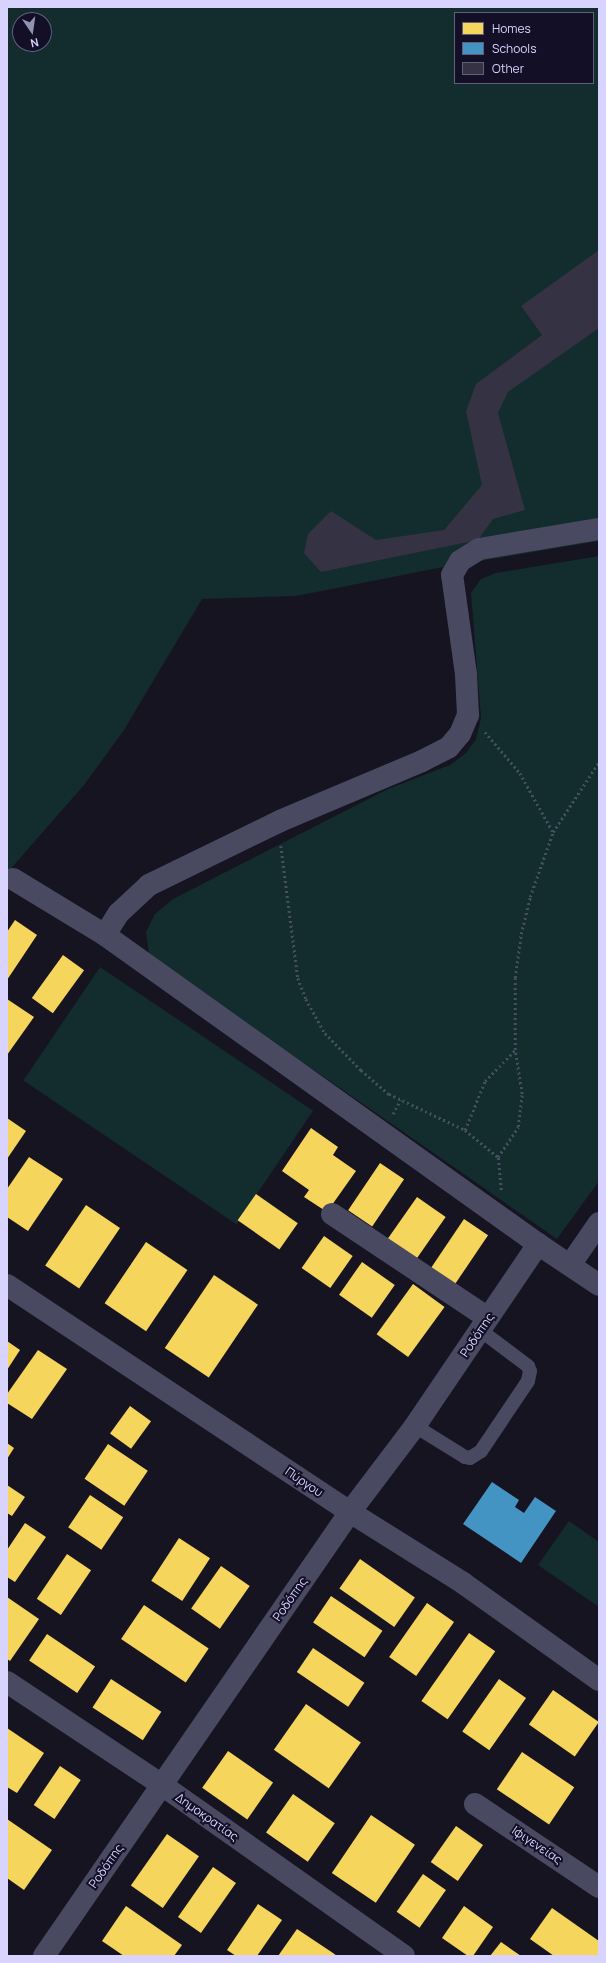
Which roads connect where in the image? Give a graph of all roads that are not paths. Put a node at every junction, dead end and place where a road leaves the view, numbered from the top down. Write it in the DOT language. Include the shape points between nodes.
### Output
graph roads {
  1 [pos="599,529"];
  2 [pos="13,879"];
  3 [pos="105,934"];
  4 [pos="332,1214"];
  5 [pos="599,1223"];
  6 [pos="538,1244"];
  7 [pos="570,1265"];
  8 [pos="7,1285"];
  9 [pos="599,1285"];
  10 [pos="484,1324"];
  11 [pos="414,1426"];
  12 [pos="350,1512"];
  13 [pos="599,1680"];
  14 [pos="7,1682"];
  15 [pos="162,1785"];
  16 [pos="474,1804"];
  17 [pos="599,1887"];
  18 [pos="44,1956"];
  19 [pos="404,1956"];
  1 -- 3 [label="street" via="479,549 460,561 452,575 466,674 468,715 460,734 450,747 280,821 149,885 119,913"];
  2 -- 3 [label="street"];
  3 -- 6 [label="street"];
  4 -- 10 [label="street"];
  5 -- 7 [label="street"];
  6 -- 7 [label="street"];
  6 -- 10 [label="street, Ροδόπης"];
  7 -- 9 [label="street"];
  8 -- 12 [label="street, Πύργου"];
  10 -- 11 [label="street, Ροδόπης"];
  10 -- 11 [label="lane" via="528,1366 530,1377 481,1451 470,1458 465,1457"];
  11 -- 12 [label="street, Ροδόπης"];
  12 -- 13 [label="street, Πύργου" via="463,1583"];
  12 -- 15 [label="street, Ροδόπης"];
  14 -- 15 [label="street, Δημοκρατίας"];
  15 -- 18 [label="street, Ροδόπης"];
  15 -- 19 [label="street, Δημοκρατίας"];
  16 -- 17 [label="street, Ιφιγενείας"];
}
